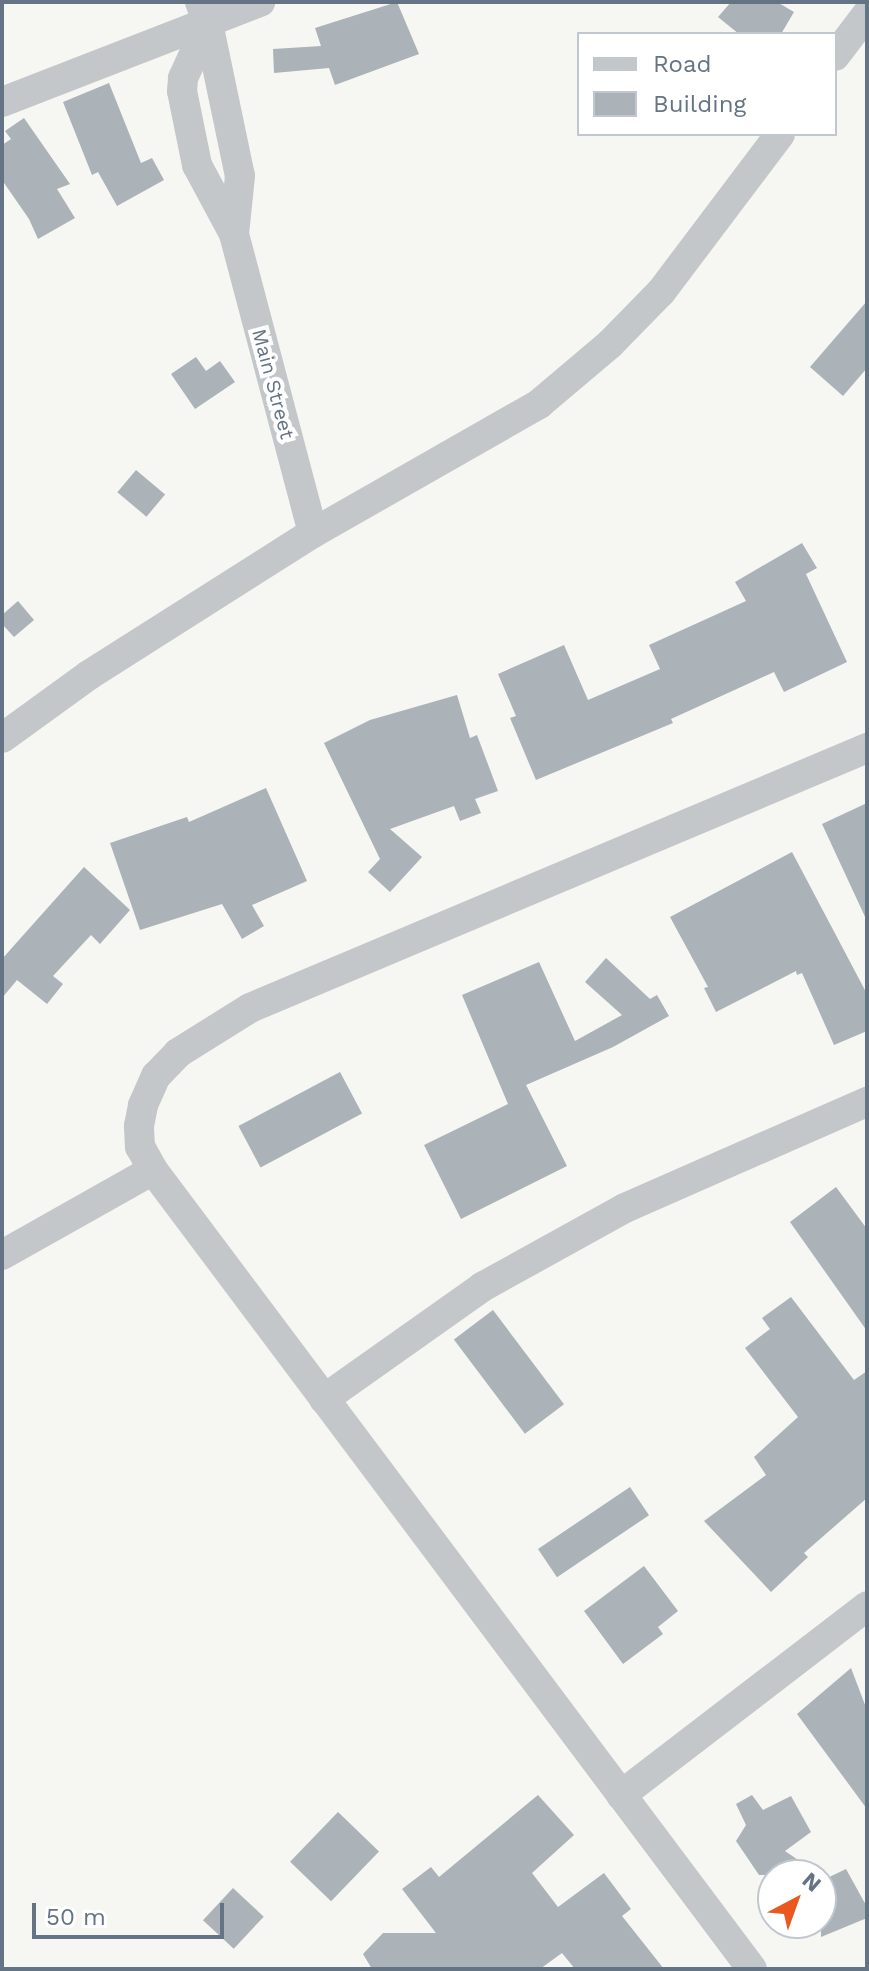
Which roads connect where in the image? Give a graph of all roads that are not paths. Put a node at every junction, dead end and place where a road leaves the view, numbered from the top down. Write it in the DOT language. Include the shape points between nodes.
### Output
graph roads {
  1 [pos="260,2"];
  2 [pos="204,13"];
  3 [pos="867,14"];
  4 [pos="837,53"];
  5 [pos="2,102"];
  6 [pos="778,136"];
  7 [pos="234,234"];
  8 [pos="313,533"];
  9 [pos="2,738"];
  10 [pos="867,748"];
  11 [pos="867,1102"];
  12 [pos="153,1170"];
  13 [pos="2,1255"];
  14 [pos="324,1399"];
  15 [pos="867,1606"];
  16 [pos="621,1795"];
  17 [pos="752,1969"];
  1 -- 2 [label="street"];
  2 -- 5 [label="street"];
  2 -- 7 [label="street, Main Street" via="240,176"];
  2 -- 7 [label="street, Main Street" via="182,91 197,165"];
  3 -- 4 [label="street"];
  6 -- 8 [label="street" via="661,292 610,344 539,404"];
  7 -- 8 [label="street, Main Street"];
  8 -- 9 [label="street" via="89,675"];
  10 -- 12 [label="street" via="250,1008 211,1030 156,1076 143,1105 140,1147"];
  11 -- 14 [label="street" via="625,1208 482,1287"];
  12 -- 13 [label="street"];
  12 -- 14 [label="street"];
  14 -- 16 [label="street"];
  15 -- 16 [label="street"];
  16 -- 17 [label="street"];
}
